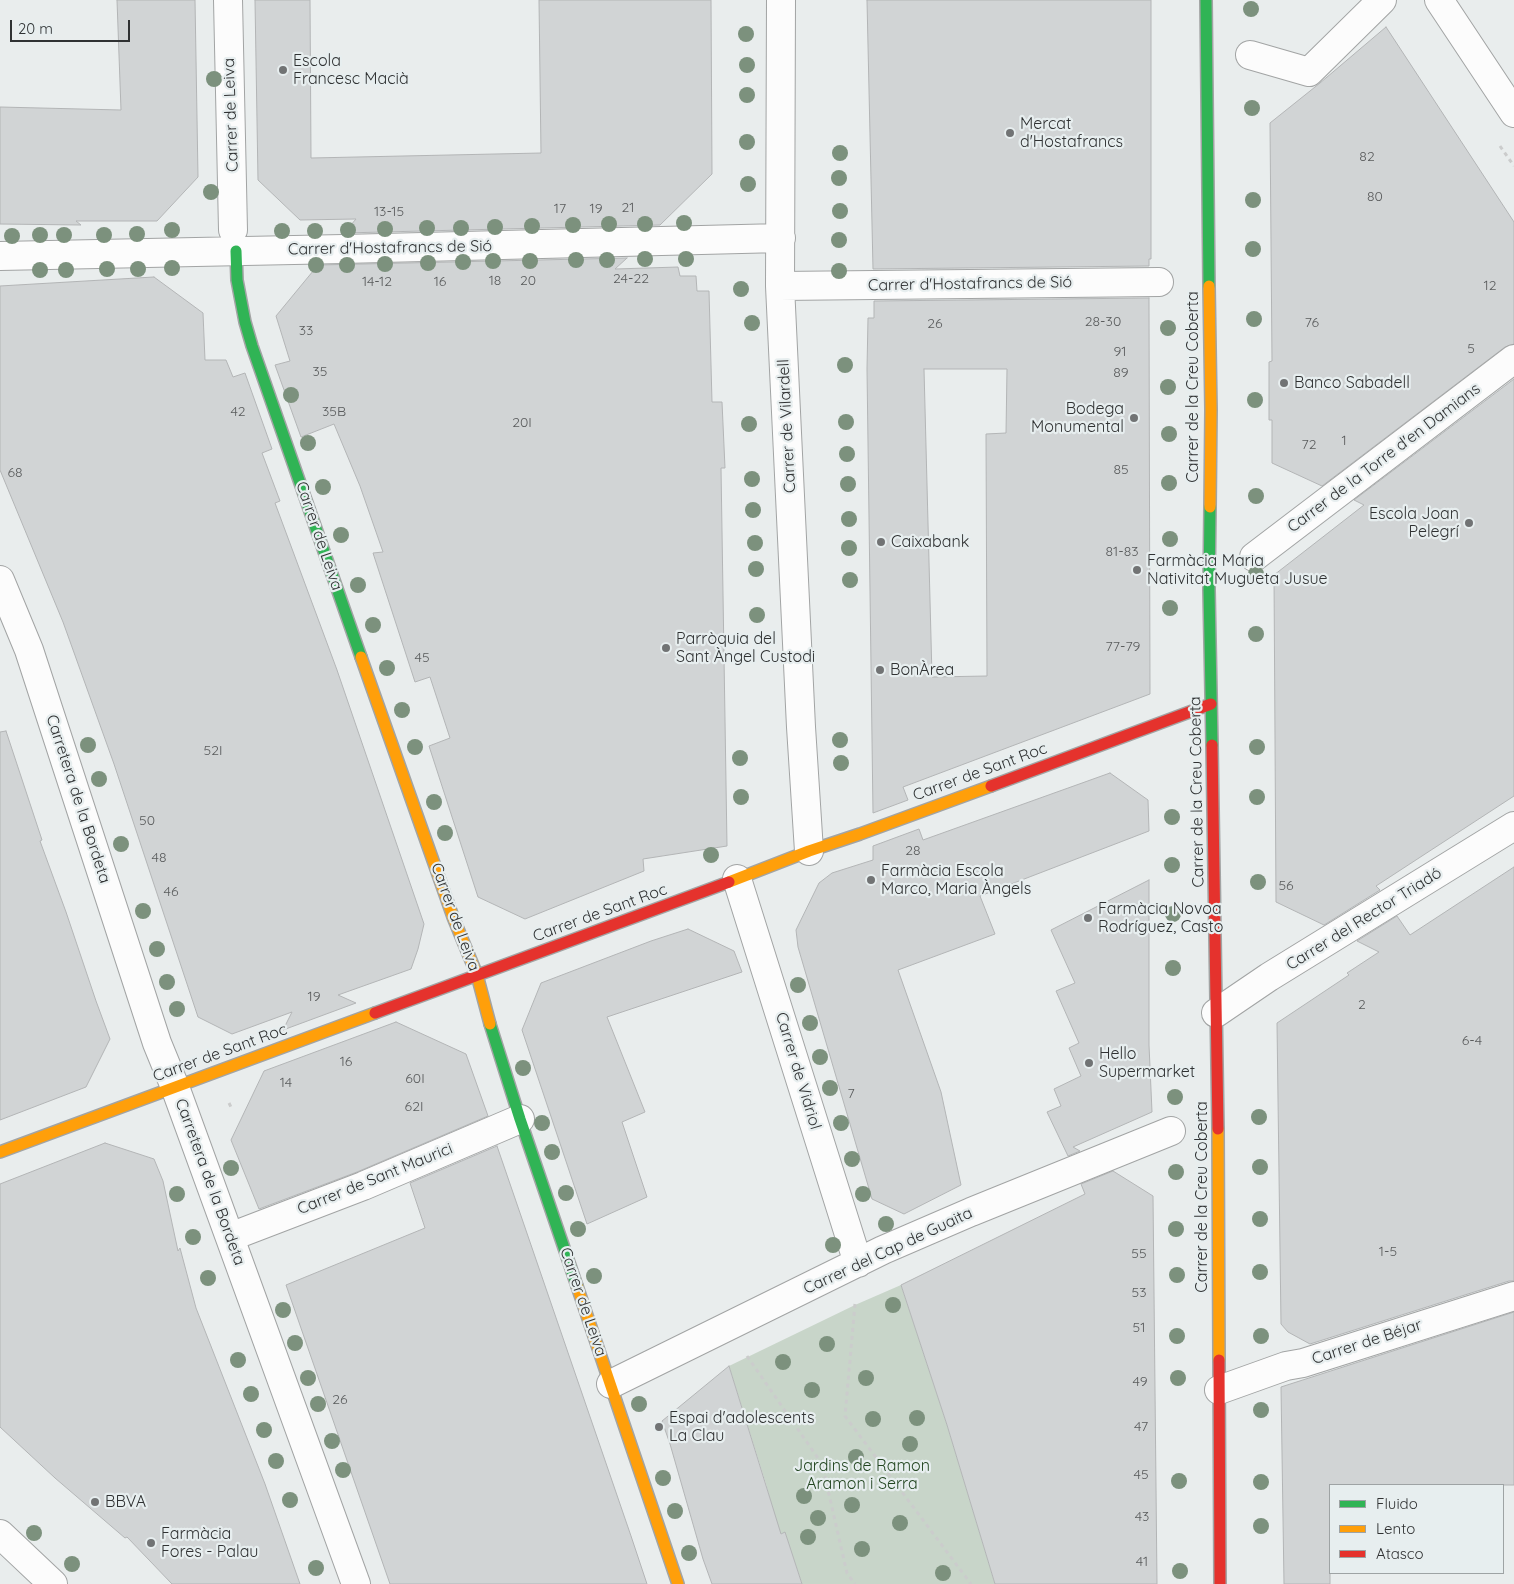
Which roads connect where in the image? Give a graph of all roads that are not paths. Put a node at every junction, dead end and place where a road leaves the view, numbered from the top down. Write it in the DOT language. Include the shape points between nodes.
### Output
graph roads {
  1 [pos="228,0"];
  2 [pos="781,0"];
  3 [pos="1206,0"];
  4 [pos="1382,0"];
  5 [pos="1439,0"];
  6 [pos="1250,55"];
  7 [pos="1514,113"];
  8 [pos="781,238"];
  9 [pos="235,240"];
  10 [pos="0,256"];
  11 [pos="1159,282"];
  12 [pos="780,286"];
  13 [pos="1514,360"];
  14 [pos="1254,557"];
  15 [pos="0,580"];
  16 [pos="1212,704"];
  17 [pos="1514,826"];
  18 [pos="809,851"];
  19 [pos="737,880"];
  20 [pos="477,975"];
  21 [pos="1216,1013"];
  22 [pos="176,1087"];
  23 [pos="520,1119"];
  24 [pos="1171,1131"];
  25 [pos="0,1152"];
  26 [pos="230,1238"];
  27 [pos="858,1263"];
  28 [pos="1514,1296"];
  29 [pos="611,1384"];
  30 [pos="1219,1390"];
  31 [pos="0,1534"];
  32 [pos="53,1584"];
  33 [pos="356,1584"];
  34 [pos="678,1584"];
  35 [pos="1220,1584"];
  1 -- 9 [label="street, Carrer de Leiva"];
  2 -- 8 [label="street, Carrer de Vilardell"];
  3 -- 16 [label="street, Carrer de la Creu Coberta"];
  4 -- 6 [label="street" via="1309,72"];
  5 -- 7 [label="street"];
  8 -- 9 [label="street, Carrer d'Hostafrancs de Sió" via="713,241"];
  8 -- 12 [label="street, Carrer de Vilardell"];
  9 -- 10 [label="street, Carrer d'Hostafrancs de Sió"];
  9 -- 20 [label="street, Carrer de Leiva" via="237,280 252,346 450,908"];
  11 -- 12 [label="street, Carrer d'Hostafrancs de Sió" via="1122,276"];
  12 -- 18 [label="street, Carrer de Vilardell"];
  13 -- 14 [label="street, Carrer de la Torre d'en Damians"];
  15 -- 22 [label="street, Carretera de la Bordeta" via="29,650 154,1034"];
  16 -- 18 [label="street, Carrer de Sant Roc"];
  16 -- 21 [label="street, Carrer de la Creu Coberta"];
  17 -- 21 [label="street, Carrer del Rector Triadó"];
  18 -- 19 [label="street, Carrer de Sant Roc"];
  19 -- 20 [label="street, Carrer de Sant Roc"];
  19 -- 27 [label="street, Carrer de Vidriol"];
  20 -- 22 [label="street, Carrer de Sant Roc"];
  20 -- 23 [label="street, Carrer de Leiva"];
  21 -- 30 [label="street, Carrer de la Creu Coberta"];
  22 -- 25 [label="street, Carrer de Sant Roc"];
  22 -- 26 [label="street, Carretera de la Bordeta"];
  23 -- 26 [label="street, Carrer de Sant Maurici" via="364,1186"];
  23 -- 29 [label="street, Carrer de Leiva"];
  24 -- 27 [label="street, Carrer del Cap de Guaita" via="971,1212"];
  26 -- 33 [label="street, Carretera de la Bordeta"];
  27 -- 29 [label="street, Carrer del Cap de Guaita"];
  28 -- 30 [label="street, Carrer de Béjar" via="1286,1366"];
  29 -- 34 [label="street, Carrer de Leiva"];
  30 -- 35 [label="street, Carrer de la Creu Coberta"];
  31 -- 32 [label="street"];
}
